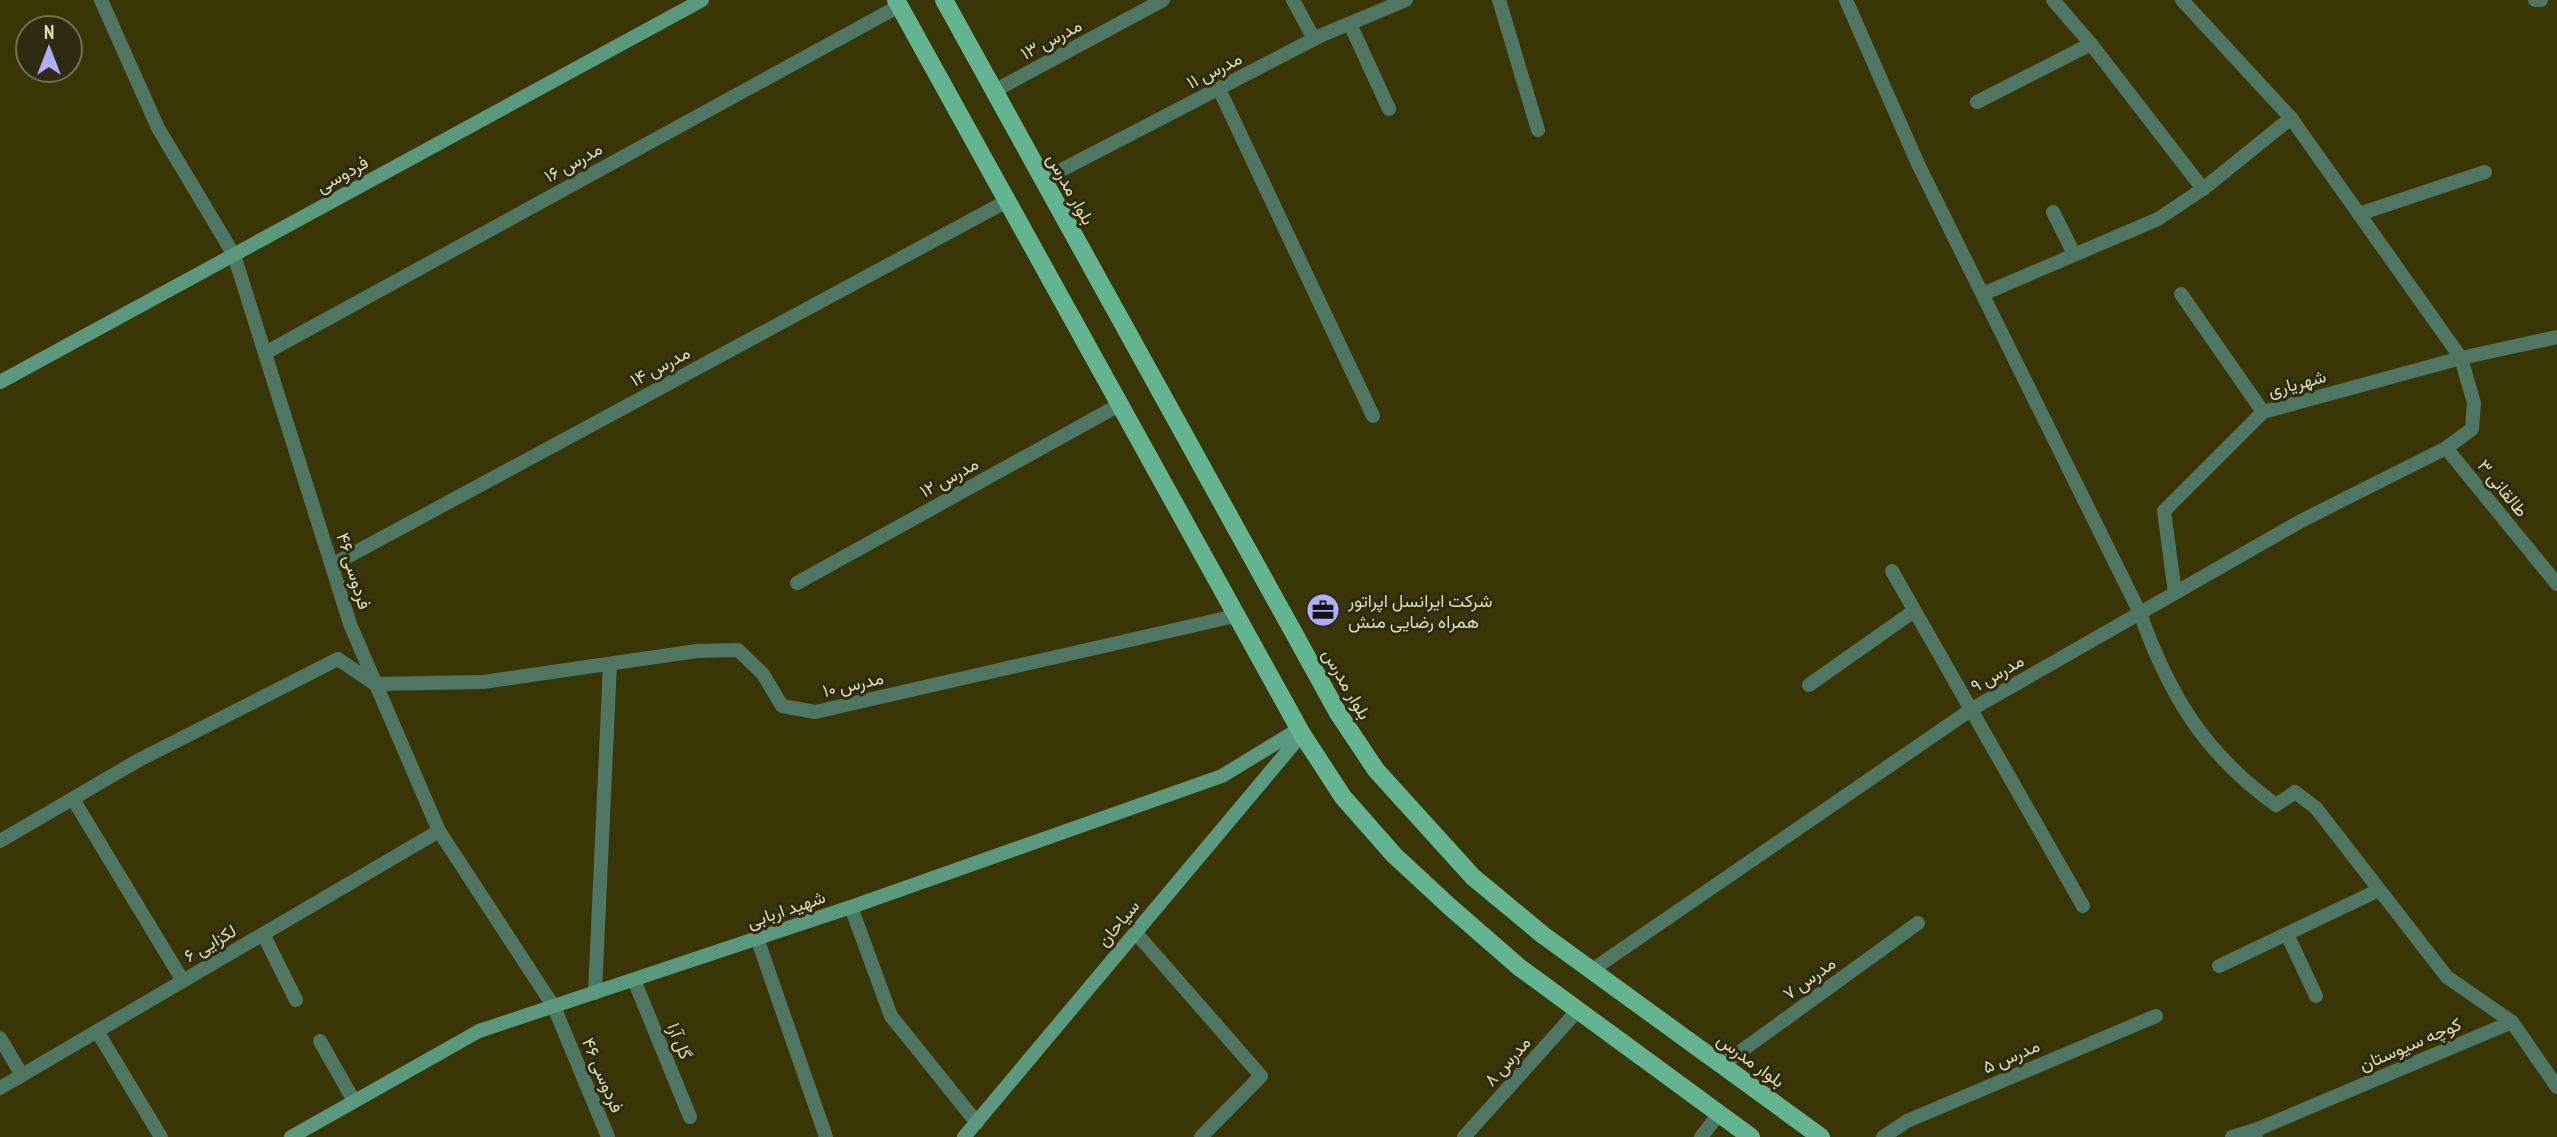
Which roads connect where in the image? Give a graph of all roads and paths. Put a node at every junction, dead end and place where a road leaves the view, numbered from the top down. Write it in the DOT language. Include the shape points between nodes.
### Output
graph roads {
  1 [pos="101,0"];
  2 [pos="702,0"];
  3 [pos="944,0"];
  4 [pos="1163,0"];
  5 [pos="1293,0"];
  6 [pos="1406,0"];
  7 [pos="1499,0"];
  8 [pos="1846,0"];
  9 [pos="2053,0"];
  10 [pos="2182,0"];
  11 [pos="2535,0"];
  12 [pos="2541,0"];
  13 [pos="897,3"];
  14 [pos="1139,6"];
  15 [pos="1350,23"];
  16 [pos="1314,39"];
  17 [pos="2091,44"];
  18 [pos="1219,89"];
  19 [pos="993,91"];
  20 [pos="1977,102"];
  21 [pos="1389,109"];
  22 [pos="2291,118"];
  23 [pos="1538,130"];
  24 [pos="2485,172"];
  25 [pos="1042,180"];
  26 [pos="2203,189"];
  27 [pos="1007,201"];
  28 [pos="2053,212"];
  29 [pos="2359,214"];
  30 [pos="2074,254"];
  31 [pos="234,255"];
  32 [pos="1983,294"];
  33 [pos="2181,294"];
  34 [pos="2557,337"];
  35 [pos="265,353"];
  36 [pos="2461,358"];
  37 [pos="0,382"];
  38 [pos="1119,405"];
  39 [pos="2263,412"];
  40 [pos="1373,416"];
  41 [pos="2446,449"];
  42 [pos="332,565"];
  43 [pos="1892,571"];
  44 [pos="797,583"];
  45 [pos="2557,584"];
  46 [pos="2175,593"];
  47 [pos="1914,611"];
  48 [pos="2140,613"];
  49 [pos="1236,616"];
  50 [pos="610,664"];
  51 [pos="374,684"];
  52 [pos="1809,685"];
  53 [pos="1972,709"];
  54 [pos="1300,732"];
  55 [pos="1242,764"];
  56 [pos="1259,786"];
  57 [pos="73,799"];
  58 [pos="439,831"];
  59 [pos="0,841"];
  60 [pos="2379,890"];
  61 [pos="2083,906"];
  62 [pos="851,907"];
  63 [pos="1918,923"];
  64 [pos="1136,933"];
  65 [pos="263,934"];
  66 [pos="2287,934"];
  67 [pos="757,939"];
  68 [pos="2219,966"];
  69 [pos="1592,970"];
  70 [pos="634,980"];
  71 [pos="183,981"];
  72 [pos="595,993"];
  73 [pos="2316,996"];
  74 [pos="296,1000"];
  75 [pos="554,1007"];
  76 [pos="1578,1010"];
  77 [pos="2156,1016"];
  78 [pos="2512,1023"];
  79 [pos="97,1031"];
  80 [pos="0,1038"];
  81 [pos="320,1041"];
  82 [pos="1722,1065"];
  83 [pos="22,1075"];
  84 [pos="2557,1087"];
  85 [pos="0,1088"];
  86 [pos="354,1101"];
  87 [pos="1719,1114"];
  88 [pos="690,1117"];
  89 [pos="977,1122"];
  90 [pos="2257,1133"];
  91 [pos="161,1137"];
  92 [pos="290,1137"];
  93 [pos="608,1137"];
  94 [pos="826,1137"];
  95 [pos="964,1137"];
  96 [pos="1201,1137"];
  97 [pos="1464,1137"];
  98 [pos="1701,1137"];
  99 [pos="1751,1137"];
  100 [pos="1821,1137"];
  101 [pos="1883,1137"];
  102 [pos="2232,1137"];
  1 -- 31 [label="street, فردوسی ۴۶" via="158,128"];
  2 -- 31 [label="street, فردوسی"];
  3 -- 19 [label="main road, بلوار مدرس"];
  4 -- 14 [label="street, مدرس ۱۳"];
  5 -- 16 [label="street"];
  6 -- 15 [label="street, مدرس ۱۱"];
  7 -- 23 [label="street"];
  8 -- 32 [label="street" via="1918,164"];
  9 -- 17 [label="street"];
  10 -- 22 [label="street, مدرس ۹"];
  11 -- 12 [label="street"];
  13 -- 27 [label="main road"];
  13 -- 35 [label="street, مدرس ۱۶"];
  14 -- 19 [label="street, مدرس ۱۳"];
  15 -- 16 [label="street, مدرس ۱۱"];
  15 -- 21 [label="street"];
  16 -- 18 [label="street, مدرس ۱۱"];
  17 -- 20 [label="street"];
  17 -- 26 [label="street"];
  18 -- 25 [label="street, مدرس ۱۱"];
  18 -- 40 [label="street"];
  19 -- 25 [label="main road, بلوار مدرس"];
  22 -- 26 [label="street"];
  22 -- 29 [label="street, مدرس ۹"];
  24 -- 29 [label="street"];
  25 -- 69 [label="main road, بلوار مدرس" via="1338,713 1376,770 1473,877"];
  26 -- 30 [label="street" via="2158,219"];
  27 -- 38 [label="main road"];
  27 -- 42 [label="street, مدرس ۱۴"];
  28 -- 30 [label="street"];
  29 -- 36 [label="street, مدرس ۹"];
  30 -- 32 [label="street"];
  31 -- 35 [label="street, فردوسی ۴۶"];
  31 -- 37 [label="street, فردوسی"];
  32 -- 48 [label="street"];
  33 -- 39 [label="street"];
  34 -- 36 [label="street, شهریاری"];
  35 -- 42 [label="street, فردوسی ۴۶"];
  36 -- 39 [label="street, شهریاری"];
  36 -- 41 [label="street, مدرس ۹" via="2474,403 2472,429"];
  38 -- 44 [label="street, مدرس ۱۲"];
  38 -- 49 [label="main road"];
  39 -- 46 [label="street, شهریاری" via="2164,511"];
  41 -- 45 [label="street, طالقانی ۳"];
  41 -- 46 [label="street, مدرس ۹" via="2301,521"];
  42 -- 51 [label="street, فردوسی ۴۶"];
  43 -- 47 [label="street"];
  46 -- 48 [label="street, مدرس ۹"];
  47 -- 52 [label="street"];
  47 -- 53 [label="street"];
  48 -- 53 [label="street, مدرس ۹"];
  48 -- 60 [label="street" via="2156,658 2197,732 2276,805 2295,792 2316,808"];
  49 -- 50 [label="street, مدرس ۱۰" via="815,712 782,706 763,674 738,650"];
  49 -- 54 [label="main road"];
  50 -- 51 [label="street, مدرس ۱۰" via="483,682"];
  50 -- 72 [label="street"];
  51 -- 57 [label="street" via="338,659 139,760"];
  51 -- 58 [label="street, فردوسی ۴۶"];
  53 -- 61 [label="street"];
  53 -- 69 [label="street, مدرس ۹"];
  54 -- 55 [label="street, شهید اربابی"];
  54 -- 56 [label="street, سیاحان"];
  54 -- 76 [label="main road" via="1343,797 1394,855 1519,967"];
  55 -- 56 [label="street"];
  55 -- 62 [label="street, شهید اربابی" via="1222,776"];
  56 -- 64 [label="street, سیاحان"];
  57 -- 59 [label="street"];
  57 -- 71 [label="street"];
  58 -- 65 [label="street, لکزایی ۶"];
  58 -- 75 [label="street, فردوسی ۴۶"];
  60 -- 66 [label="street"];
  60 -- 78 [label="street" via="2446,977"];
  62 -- 67 [label="street, شهید اربابی"];
  62 -- 89 [label="street" via="891,1016"];
  63 -- 82 [label="street, مدرس ۷"];
  64 -- 89 [label="street, سیاحان"];
  64 -- 96 [label="street" via="1261,1076"];
  65 -- 71 [label="street, لکزایی ۶"];
  65 -- 74 [label="street"];
  66 -- 68 [label="street"];
  66 -- 73 [label="street"];
  67 -- 70 [label="street, شهید اربابی"];
  67 -- 94 [label="street"];
  69 -- 82 [label="main road, بلوار مدرس"];
  70 -- 72 [label="street, شهید اربابی"];
  70 -- 88 [label="street, گل آرا"];
  71 -- 79 [label="street, لکزایی ۶"];
  72 -- 75 [label="street, شهید اربابی"];
  75 -- 86 [label="street, شهید اربابی" via="479,1031"];
  75 -- 93 [label="street, فردوسی ۴۶"];
  76 -- 87 [label="main road"];
  76 -- 97 [label="street, مدرس ۸"];
  77 -- 101 [label="street, مدرس ۵" via="1907,1121"];
  78 -- 84 [label="street"];
  78 -- 90 [label="street, کوچه سیوستان"];
  79 -- 83 [label="street, لکزایی ۶"];
  79 -- 91 [label="street"];
  80 -- 83 [label="street"];
  81 -- 86 [label="street"];
  82 -- 100 [label="main road, بلوار مدرس"];
  83 -- 85 [label="street, لکزایی ۶"];
  86 -- 92 [label="street, شهید اربابی"];
  87 -- 98 [label="street"];
  87 -- 99 [label="main road"];
  89 -- 95 [label="street, سیاحان"];
  90 -- 102 [label="street, کوچه سیوستان"];
}
